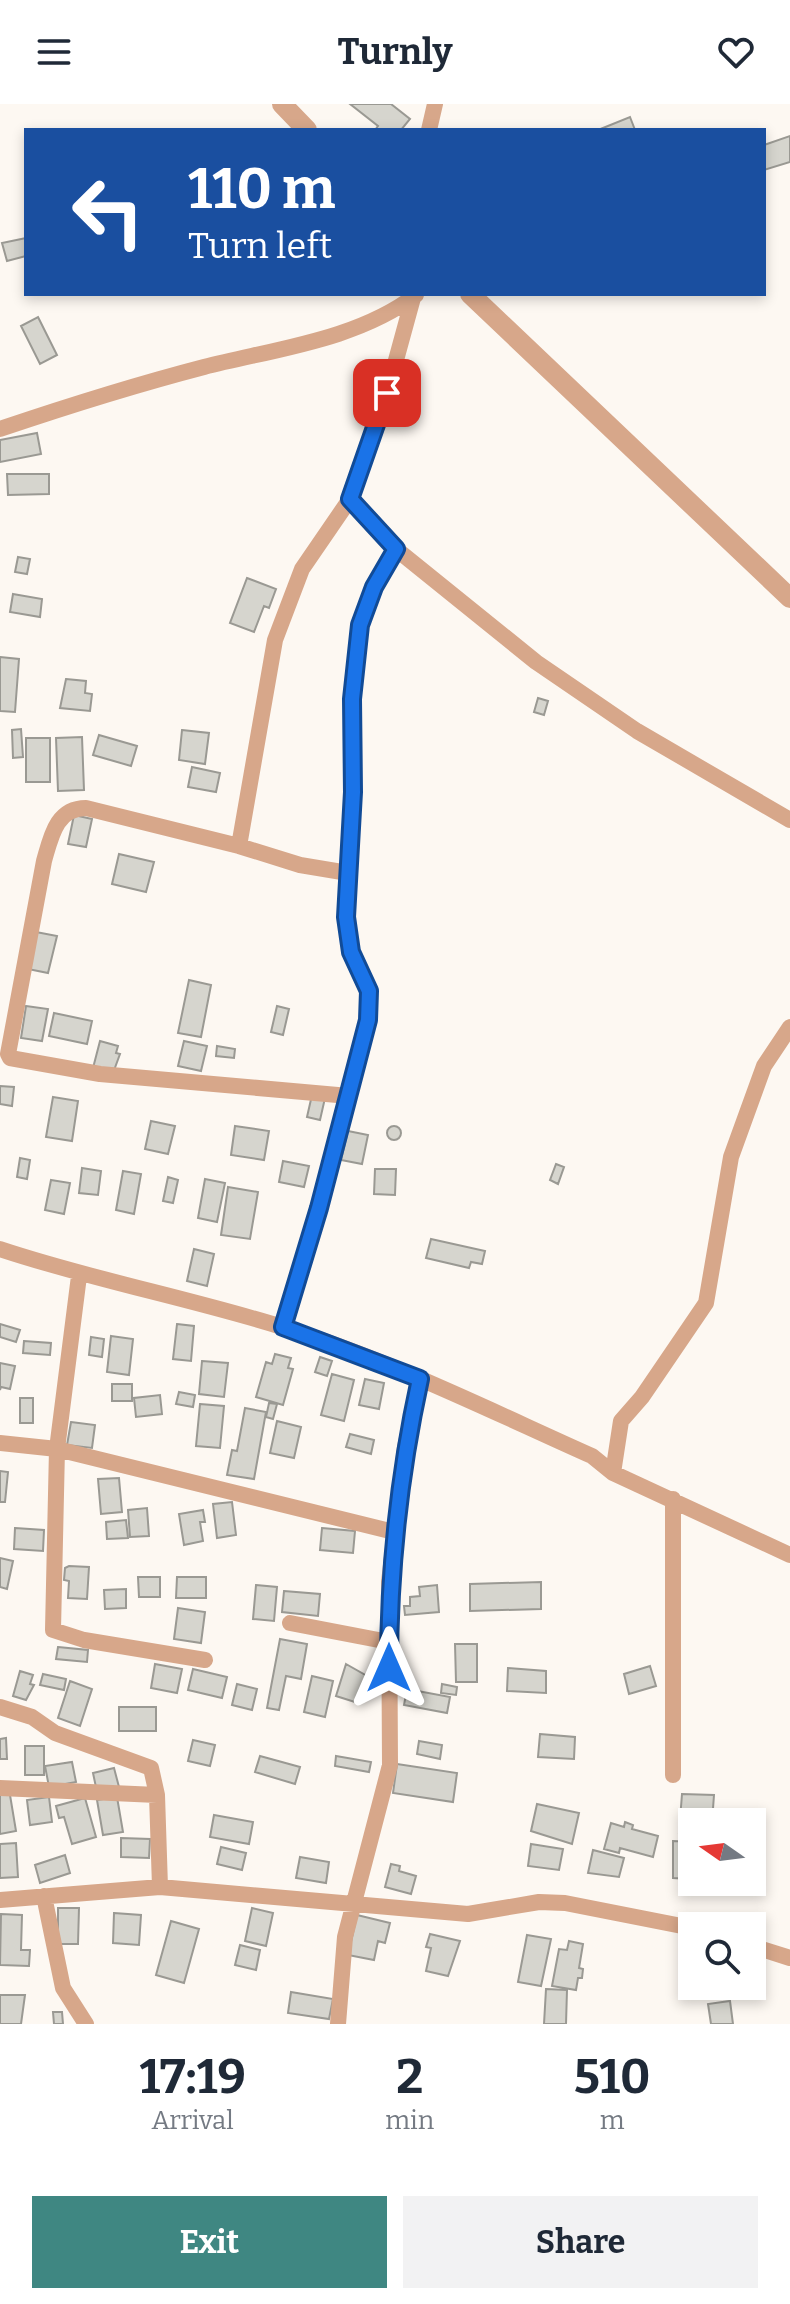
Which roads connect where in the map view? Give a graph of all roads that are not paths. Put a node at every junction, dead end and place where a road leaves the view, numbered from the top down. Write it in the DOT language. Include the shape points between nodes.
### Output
graph roads {
  1 [pos="282,104"];
  2 [pos="435,104"];
  3 [pos="305,128"];
  4 [pos="429,128"];
  5 [pos="415,296"];
  6 [pos="472,296"];
  7 [pos="0,429"];
  8 [pos="350,499"];
  9 [pos="396,549"];
  10 [pos="790,598"];
  11 [pos="790,820"];
  12 [pos="239,846"];
  13 [pos="348,873"];
  14 [pos="790,1027"];
  15 [pos="349,1096"];
  16 [pos="0,1249"];
  17 [pos="79,1276"];
  18 [pos="283,1327"];
  19 [pos="420,1379"];
  20 [pos="0,1443"];
  21 [pos="57,1449"];
  22 [pos="613,1473"];
  23 [pos="673,1499"];
  24 [pos="394,1532"];
  25 [pos="790,1555"];
  26 [pos="290,1623"];
  27 [pos="389,1642"];
  28 [pos="205,1660"];
  29 [pos="0,1707"];
  30 [pos="673,1775"];
  31 [pos="0,1788"];
  32 [pos="157,1795"];
  33 [pos="160,1887"];
  34 [pos="44,1896"];
  35 [pos="0,1900"];
  36 [pos="354,1903"];
  37 [pos="678,1925"];
  38 [pos="766,1950"];
  39 [pos="790,1958"];
  40 [pos="86,2024"];
  41 [pos="338,2024"];
  1 -- 3 [label="street"];
  2 -- 4 [label="street"];
  5 -- 7 [label="street" via="335,334 105,393"];
  5 -- 8 [label="street"];
  6 -- 10 [label="street"];
  8 -- 9 [label="street"];
  8 -- 12 [label="street" via="302,569 275,640"];
  9 -- 11 [label="street" via="536,662 637,731"];
  9 -- 13 [label="street" via="360,625 352,699"];
  12 -- 13 [label="street"];
  12 -- 15 [label="street" via="86,808 63,815 44,861 8,1054 100,1074"];
  13 -- 15 [label="street" via="348,939 369,991 368,1020"];
  14 -- 22 [label="street" via="764,1066 731,1157 706,1303 621,1421"];
  15 -- 18 [label="street"];
  16 -- 17 [label="street"];
  17 -- 18 [label="street"];
  17 -- 21 [label="street"];
  18 -- 19 [label="street"];
  19 -- 22 [label="street" via="592,1456"];
  19 -- 24 [label="street"];
  20 -- 21 [label="street"];
  21 -- 24 [label="street"];
  21 -- 28 [label="street" via="53,1630"];
  22 -- 23 [label="street"];
  23 -- 25 [label="street"];
  23 -- 30 [label="street"];
  24 -- 27 [label="street"];
  26 -- 27 [label="street"];
  27 -- 36 [label="street" via="390,1765"];
  29 -- 32 [label="street" via="151,1768"];
  31 -- 32 [label="street"];
  32 -- 33 [label="street"];
  33 -- 34 [label="street"];
  33 -- 36 [label="street"];
  34 -- 35 [label="street"];
  34 -- 40 [label="street" via="63,1988"];
  36 -- 37 [label="street" via="468,1914 565,1903"];
  36 -- 41 [label="street" via="341,1966"];
  38 -- 39 [label="street"];
}
